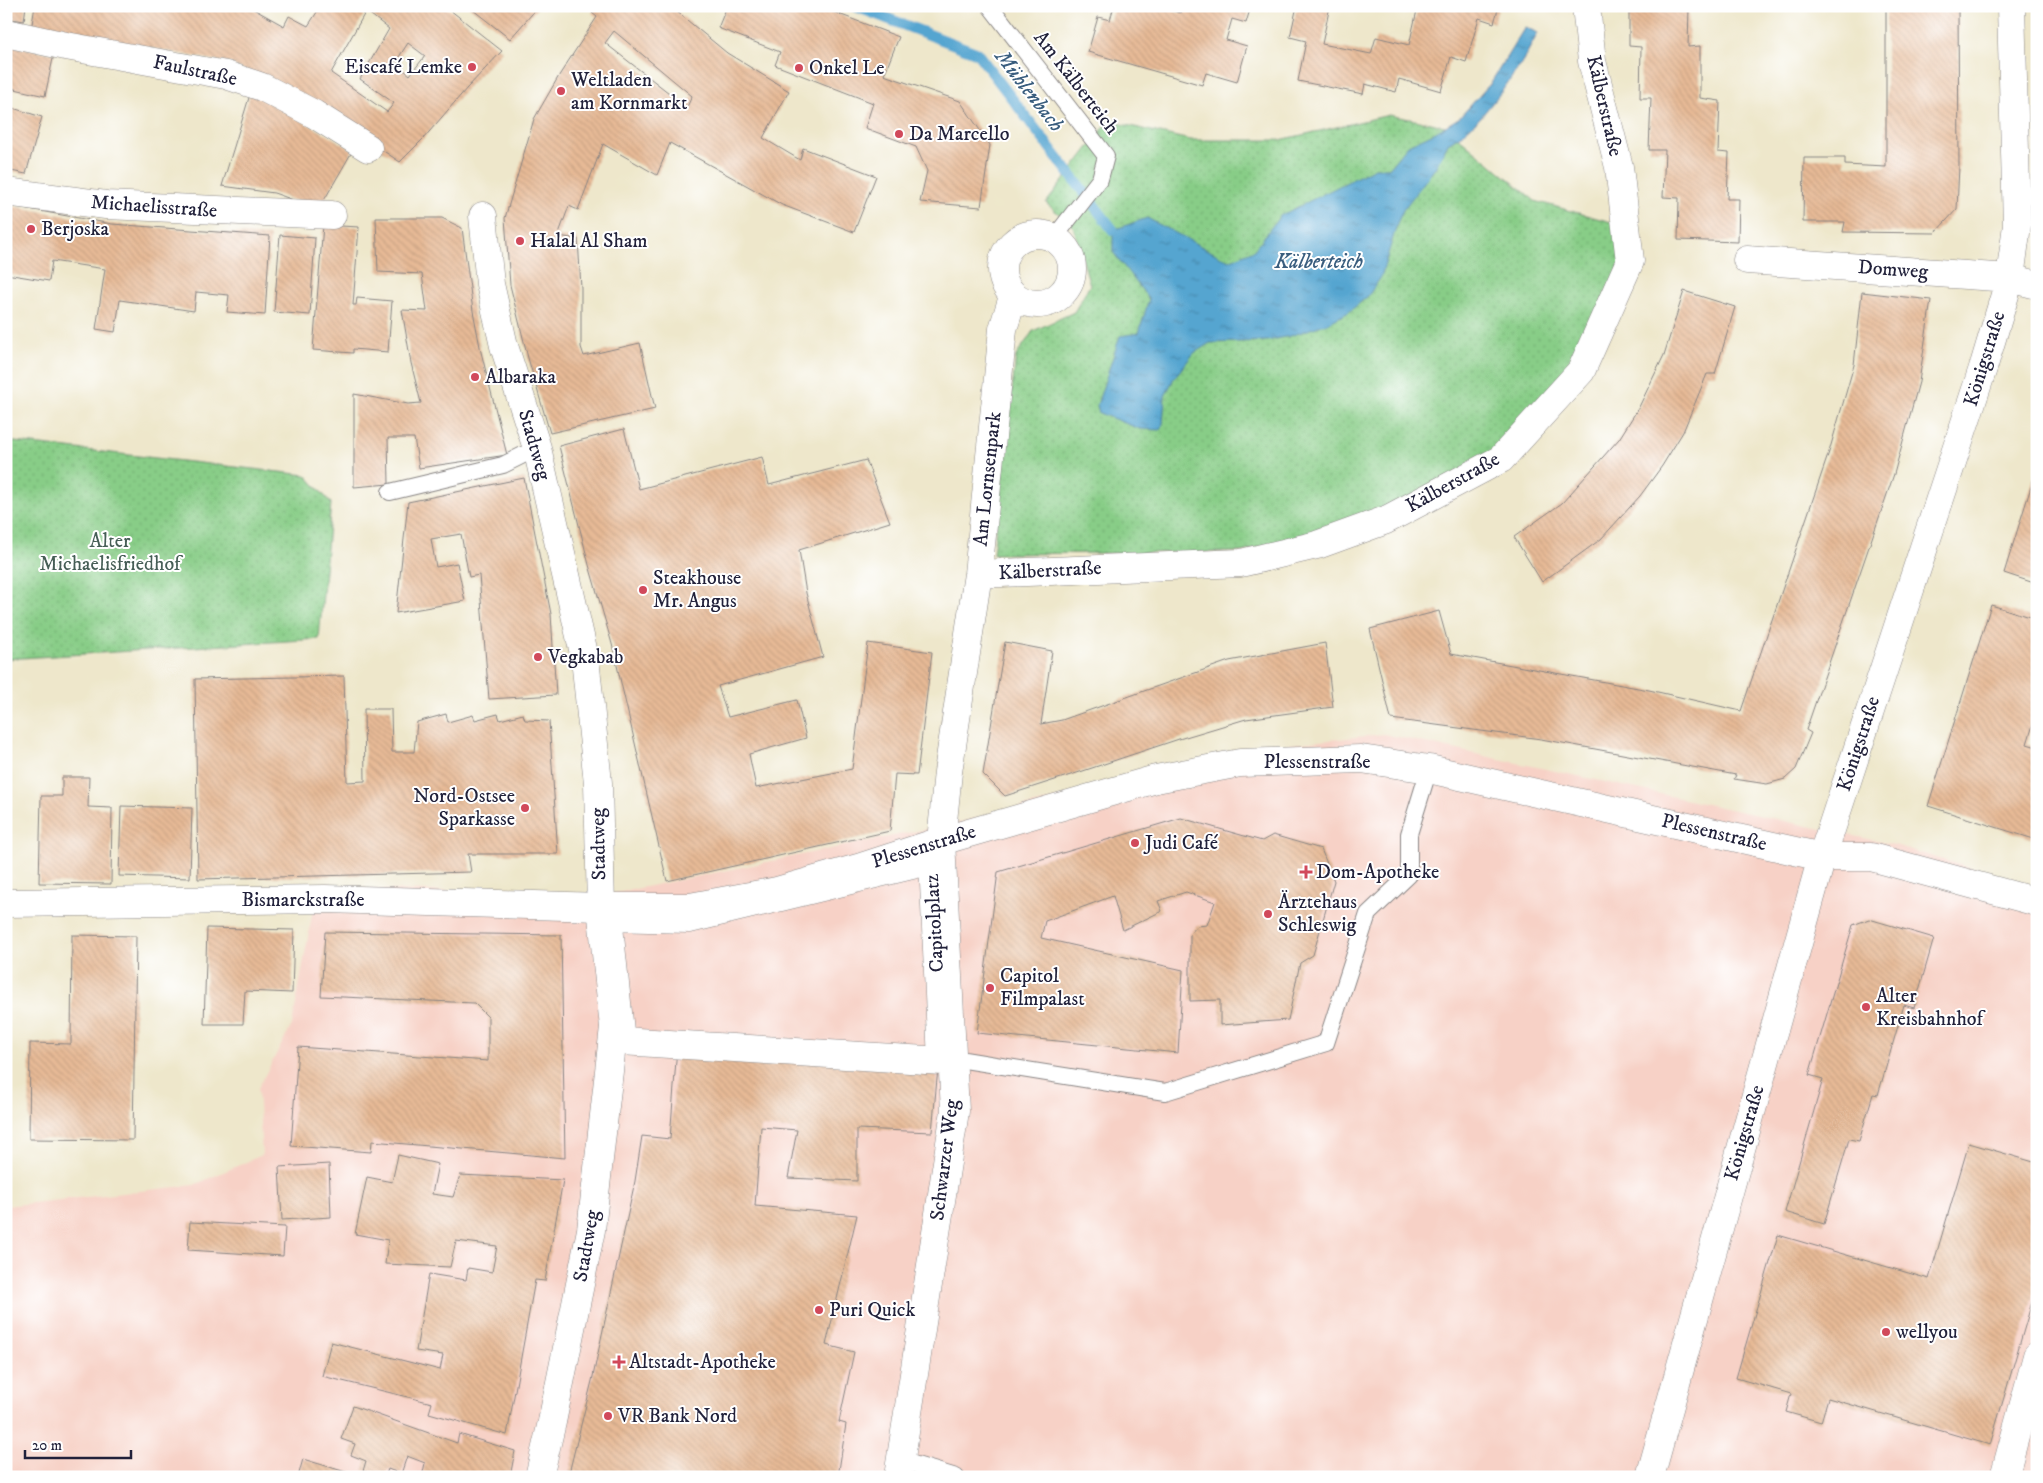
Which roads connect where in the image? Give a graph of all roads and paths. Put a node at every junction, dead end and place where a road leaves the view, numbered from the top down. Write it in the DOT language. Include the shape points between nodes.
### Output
graph roads {
  1 [pos="990,6"];
  2 [pos="1586,6"];
  3 [pos="2011,6"];
  4 [pos="6,33"];
  5 [pos="368,148"];
  6 [pos="6,192"];
  7 [pos="332,215"];
  8 [pos="483,216"];
  9 [pos="1054,238"];
  10 [pos="1747,260"];
  11 [pos="2010,278"];
  12 [pos="2037,285"];
  13 [pos="1013,297"];
  14 [pos="537,448"];
  15 [pos="390,492"];
  16 [pos="978,574"];
  17 [pos="1429,769"];
  18 [pos="941,841"];
  19 [pos="1822,857"];
  20 [pos="2037,902"];
  21 [pos="6,903"];
  22 [pos="601,907"];
  23 [pos="621,1041"];
  24 [pos="952,1058"];
  25 [pos="2037,1356"];
  26 [pos="899,1468"];
  27 [pos="539,1477"];
  28 [pos="956,1477"];
  29 [pos="1650,1477"];
  30 [pos="2004,1477"];
  1 -- 9 [label="lane, Am Kälberteich" via="1106,156 1100,179"];
  2 -- 16 [label="street, Kälberstraße" via="1592,62 1618,167 1630,261 1581,371 1501,460 1386,520 1317,545 1241,562"];
  3 -- 11 [label="street, Königstraße" via="2017,225"];
  4 -- 5 [label="street, Faulstraße" via="66,46 105,49 223,70 314,114"];
  6 -- 7 [label="street, Michaelisstraße" via="106,205"];
  8 -- 14 [label="street, Stadtweg" via="490,284 504,346"];
  9 -- 13 [label="street" via="1036,233 1022,237 1007,250 1001,267 1003,282"];
  9 -- 13 [label="street" via="1066,248 1072,259 1073,276 1062,296 1046,305 1028,304"];
  10 -- 11 [label="street, Domweg"];
  11 -- 12 [label="street, Domweg"];
  11 -- 19 [label="street, Königstraße"];
  13 -- 16 [label="street, Am Lornsenpark" via="1003,329"];
  14 -- 15 [label="lane" via="502,465"];
  14 -- 22 [label="street, Stadtweg" via="584,658 598,783"];
  16 -- 18 [label="street, Am Lornsenpark" via="948,772"];
  17 -- 18 [label="street, Plessenstraße" via="1361,760 1240,763 1156,779"];
  17 -- 19 [label="street, Plessenstraße"];
  17 -- 24 [label="lane" via="1409,834 1409,875 1368,914 1326,1043 1166,1092"];
  18 -- 22 [label="street, Plessenstraße" via="777,891 690,907"];
  18 -- 24 [label="street, Schwarzer Weg"];
  19 -- 20 [label="street, Plessenstraße" via="1871,857"];
  19 -- 29 [label="street, Königstraße"];
  21 -- 22 [label="street, Bismarckstraße" via="325,899"];
  22 -- 27 [label="street, Stadtweg" via="614,1027 591,1230"];
  23 -- 23 [label="street, Capitolplatz" via="608,917 690,919 933,860 942,1061"];
  24 -- 26 [label="street, Schwarzer Weg" via="955,1112"];
  25 -- 30 [label="street"];
  26 -- 28 [label="lane"];
}
